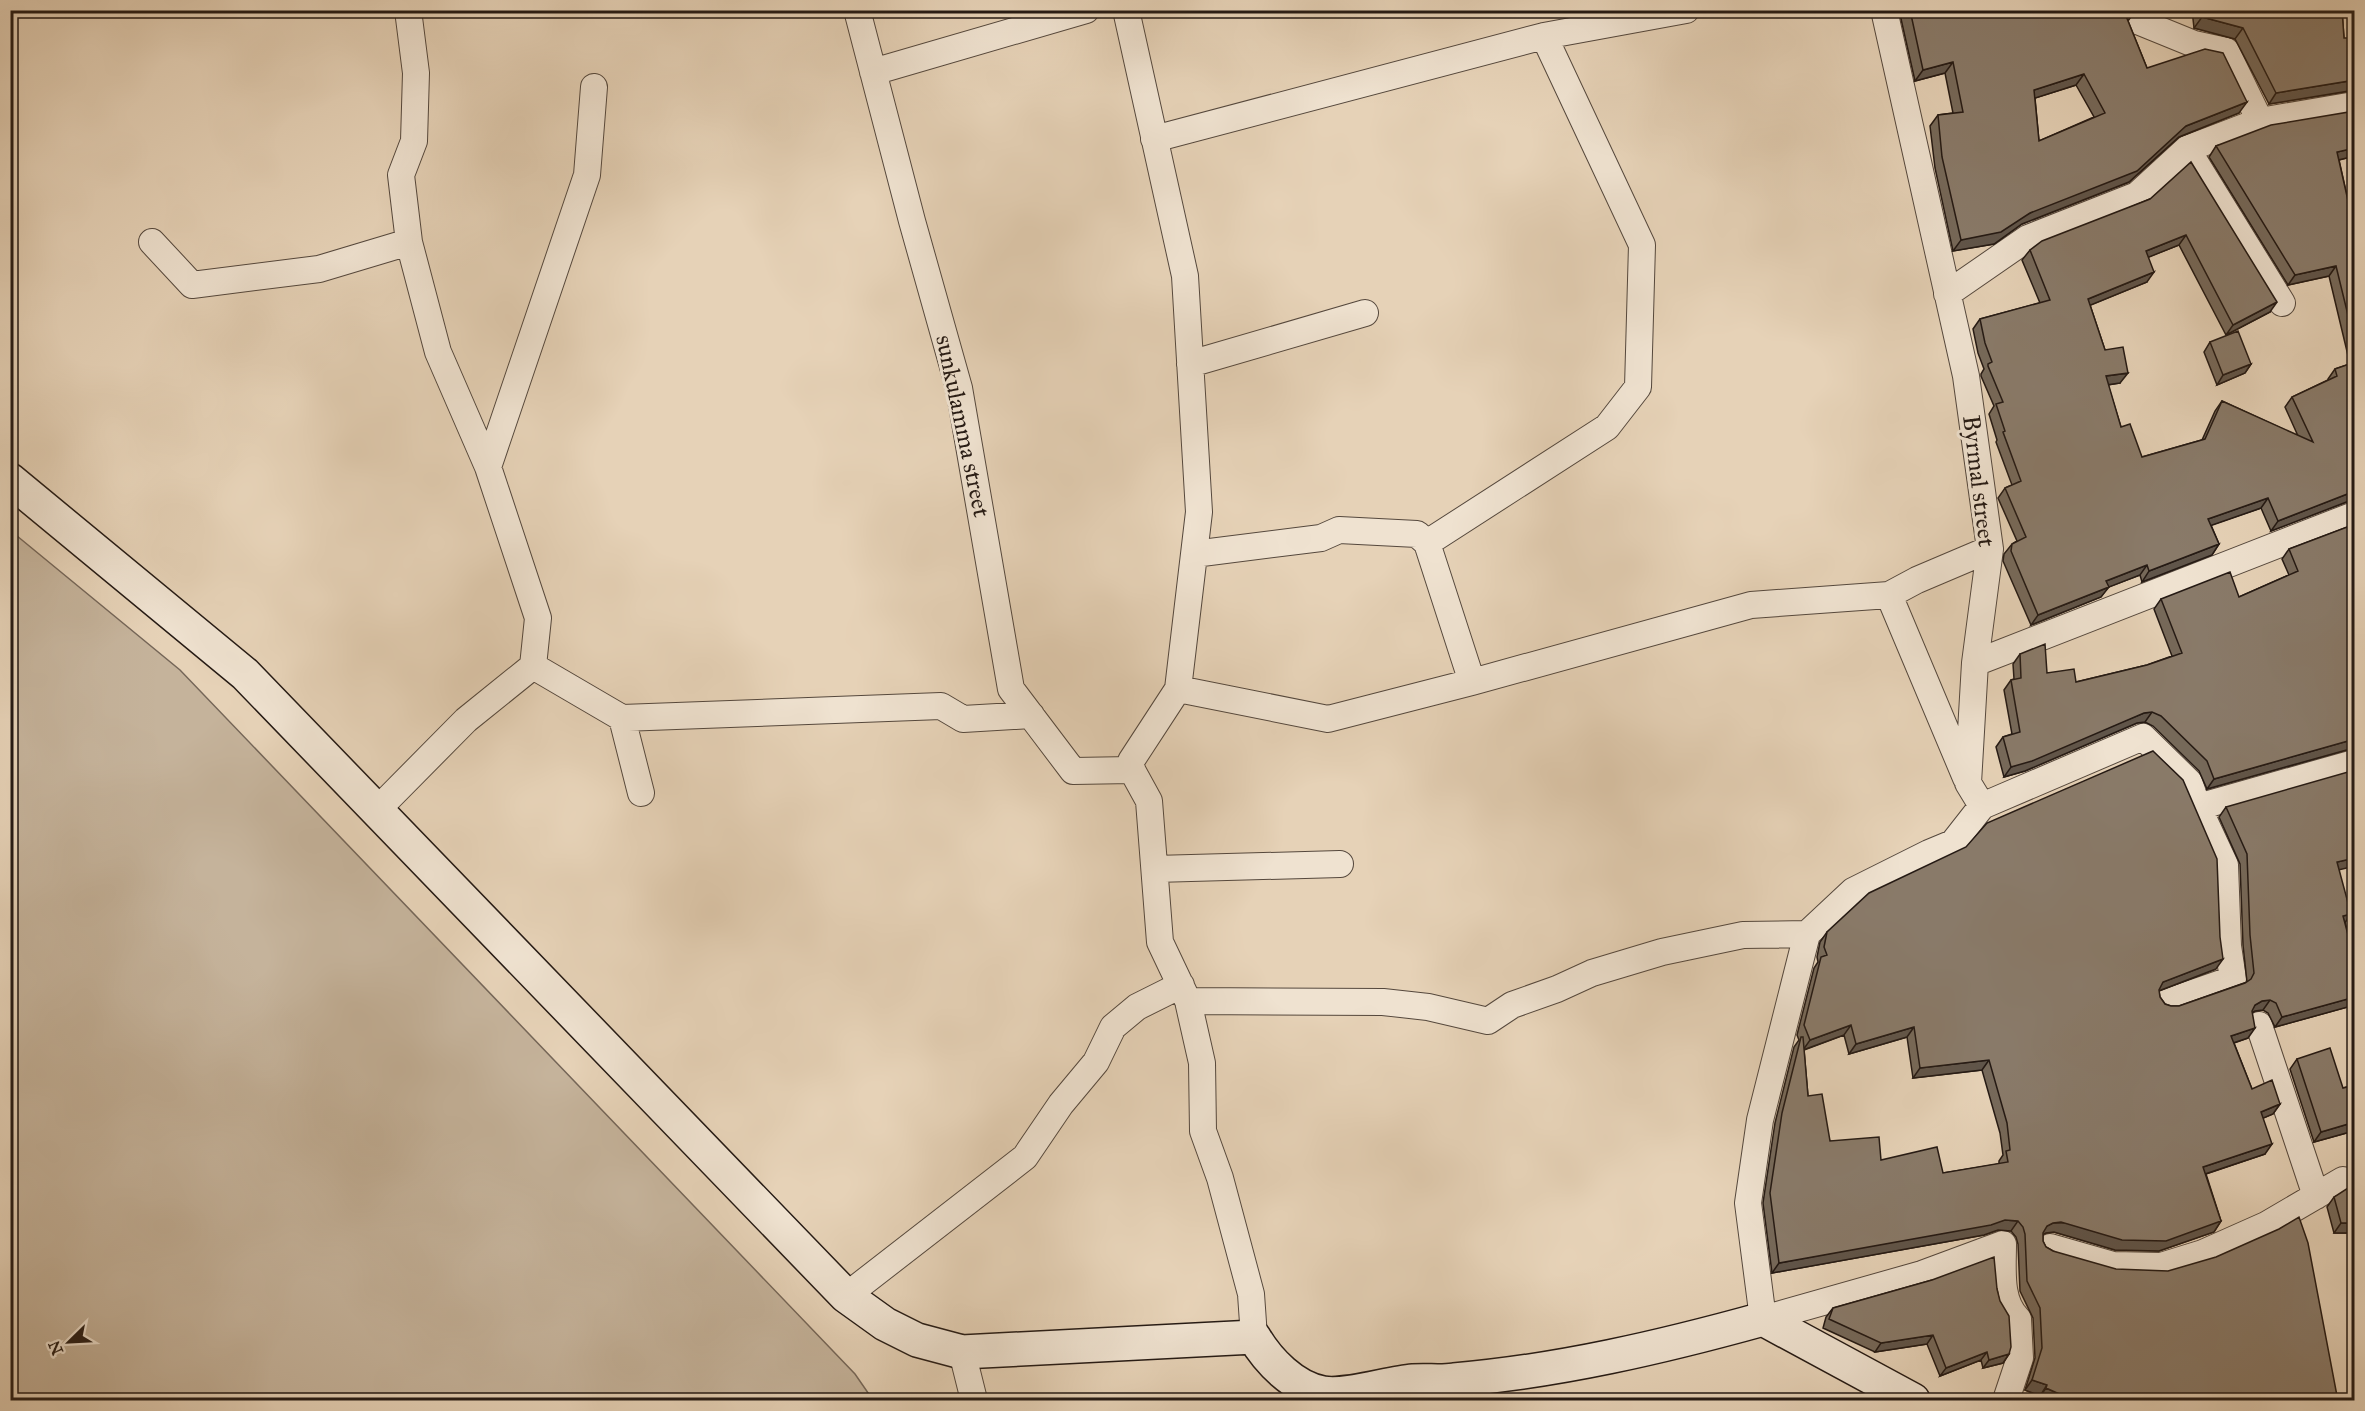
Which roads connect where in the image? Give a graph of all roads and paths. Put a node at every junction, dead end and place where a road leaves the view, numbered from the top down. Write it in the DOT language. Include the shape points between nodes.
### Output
graph roads {
  1 [pos="408,10"];
  2 [pos="856,10"];
  3 [pos="1086,10"];
  4 [pos="1126,10"];
  5 [pos="1686,10"];
  6 [pos="1884,10"];
  7 [pos="2138,10"];
  8 [pos="1544,36"];
  9 [pos="873,72"];
  10 [pos="594,87"];
  11 [pos="2355,105"];
  12 [pos="2260,122"];
  13 [pos="1154,139"];
  14 [pos="2187,149"];
  15 [pos="152,242"];
  16 [pos="410,242"];
  17 [pos="1947,294"];
  18 [pos="2282,303"];
  19 [pos="1365,313"];
  20 [pos="1190,364"];
  21 [pos="488,467"];
  22 [pos="10,480"];
  23 [pos="2355,515"];
  24 [pos="1427,543"];
  25 [pos="1990,549"];
  26 [pos="1194,554"];
  27 [pos="1888,595"];
  28 [pos="1975,663"];
  29 [pos="533,666"];
  30 [pos="1472,682"];
  31 [pos="1178,689"];
  32 [pos="1030,715"];
  33 [pos="622,718"];
  34 [pos="2355,762"];
  35 [pos="1132,770"];
  36 [pos="1968,783"];
  37 [pos="640,793"];
  38 [pos="1982,806"];
  39 [pos="2198,807"];
  40 [pos="377,810"];
  41 [pos="1341,864"];
  42 [pos="1155,869"];
  43 [pos="1807,934"];
  44 [pos="1184,993"];
  45 [pos="2167,1002"];
  46 [pos="2259,1025"];
  47 [pos="2355,1183"];
  48 [pos="2316,1196"];
  49 [pos="2050,1247"];
  50 [pos="846,1296"];
  51 [pos="1762,1319"];
  52 [pos="1254,1337"];
  53 [pos="962,1352"];
  54 [pos="1300,1392"];
  55 [pos="1370,1395"];
  56 [pos="974,1401"];
  57 [pos="1913,1401"];
  58 [pos="2006,1401"];
  1 -- 16 [label="street" via="416,73 414,141 401,175"];
  2 -- 9 [label="street, sunkulamma street"];
  3 -- 9 [label="street"];
  4 -- 13 [label="street"];
  5 -- 8 [label="street"];
  6 -- 17 [label="street, Byrmal street"];
  7 -- 12 [label="street" via="2140,22 2194,44 2226,51"];
  8 -- 13 [label="street"];
  8 -- 24 [label="street" via="1642,245 1638,387 1607,428"];
  9 -- 32 [label="street, sunkulamma street" via="959,388 1011,689"];
  10 -- 21 [label="street" via="587,175"];
  11 -- 12 [label="street"];
  12 -- 14 [label="street"];
  13 -- 20 [label="street" via="1185,276"];
  14 -- 17 [label="street" via="2137,195 2028,238"];
  14 -- 18 [label="street"];
  15 -- 16 [label="street" via="192,285 319,269"];
  16 -- 21 [label="street" via="438,352"];
  17 -- 25 [label="street, Byrmal street" via="1966,376"];
  19 -- 20 [label="street"];
  20 -- 26 [label="street" via="1198,512"];
  21 -- 29 [label="street" via="538,618"];
  22 -- 40 [label="main road" via="245,674"];
  23 -- 28 [label="street"];
  24 -- 26 [label="street" via="1417,534 1339,530 1321,538"];
  24 -- 30 [label="street"];
  25 -- 27 [label="street"];
  25 -- 28 [label="street, Byrmal street"];
  26 -- 31 [label="street"];
  27 -- 30 [label="street" via="1751,605"];
  27 -- 36 [label="street"];
  28 -- 36 [label="street, Byrmal street"];
  29 -- 33 [label="street"];
  29 -- 40 [label="street" via="466,720"];
  30 -- 31 [label="street" via="1328,719"];
  31 -- 35 [label="street" via="1131,761"];
  32 -- 33 [label="street" via="963,719 941,706"];
  32 -- 35 [label="street, sunkulamma street" via="1073,771"];
  33 -- 37 [label="street"];
  34 -- 39 [label="street"];
  35 -- 42 [label="street" via="1149,801"];
  36 -- 38 [label="street"];
  38 -- 39 [label="street" via="2143,737 2189,782"];
  38 -- 43 [label="street" via="1953,843 1853,891"];
  39 -- 45 [label="street" via="2225,865 2233,979"];
  40 -- 50 [label="main road"];
  41 -- 42 [label="street"];
  42 -- 44 [label="street" via="1160,942"];
  43 -- 44 [label="street" via="1743,935 1662,952 1592,973 1512,1005 1488,1021 1428,1006"];
  43 -- 51 [label="street" via="1760,1120 1748,1203"];
  44 -- 50 [label="street" via="1137,1007 1113,1027 1096,1062 1024,1157"];
  44 -- 52 [label="street" via="1202,1064 1203,1131 1220,1178 1251,1294"];
  46 -- 48 [label="street"];
  47 -- 48 [label="street" via="2343,1180"];
  48 -- 49 [label="street" via="2266,1225 2204,1253 2161,1266 2113,1264"];
  50 -- 53 [label="main road" via="885,1324 917,1340"];
  51 -- 55 [label="main road" via="1670,1345 1453,1381 1413,1381"];
  51 -- 57 [label="main road"];
  51 -- 58 [label="street" via="1922,1274 2003,1244 2003,1286 2009,1311 2018,1319 2020,1358"];
  52 -- 53 [label="main road"];
  52 -- 54 [label="main road"];
  53 -- 56 [label="street"];
  54 -- 55 [label="main road"];
}
